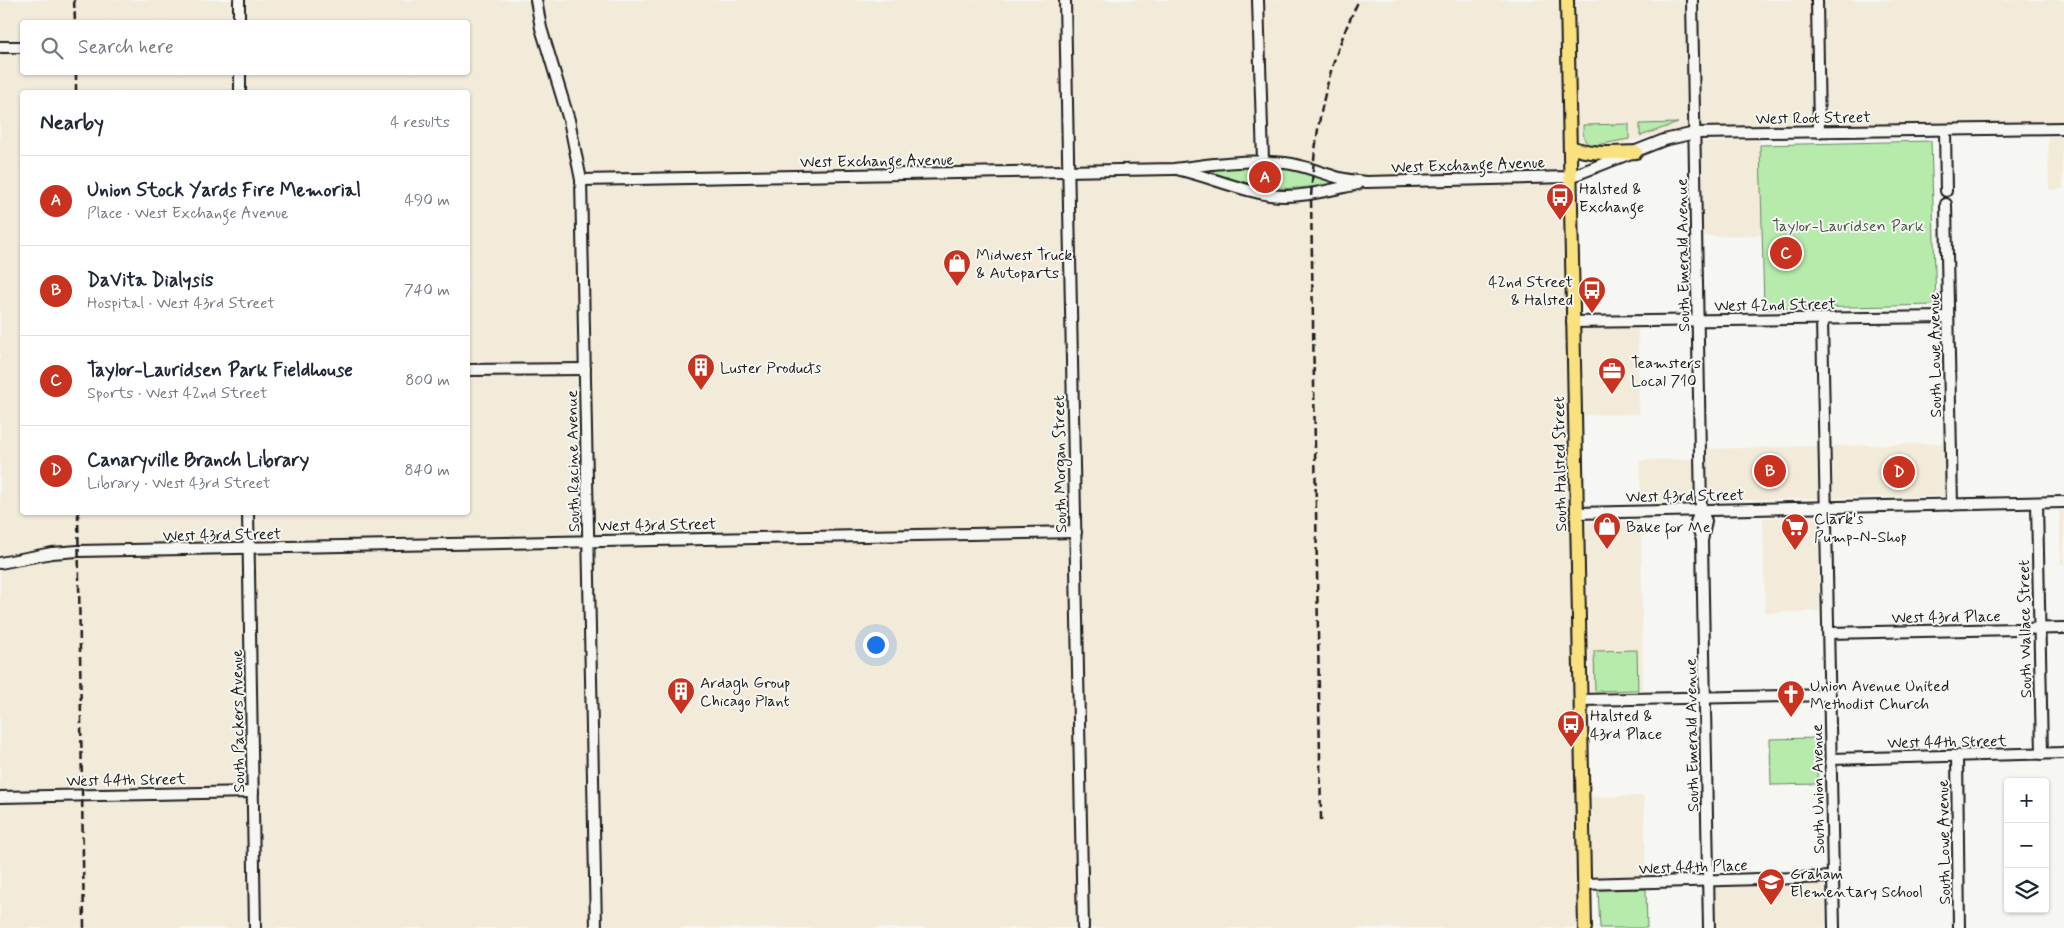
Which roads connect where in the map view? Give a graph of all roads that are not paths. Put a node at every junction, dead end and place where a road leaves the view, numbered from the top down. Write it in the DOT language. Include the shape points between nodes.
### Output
graph roads {
  1 [pos="239,0"];
  2 [pos="536,0"];
  3 [pos="1065,0"];
  4 [pos="1258,0"];
  5 [pos="1567,0"];
  6 [pos="1692,0"];
  7 [pos="1817,0"];
  8 [pos="239,20"];
  9 [pos="0,47"];
  10 [pos="20,47"];
  11 [pos="240,75"];
  12 [pos="240,90"];
  13 [pos="2064,128"];
  14 [pos="1945,130"];
  15 [pos="1819,132"];
  16 [pos="1695,133"];
  17 [pos="1570,147"];
  18 [pos="1636,152"];
  19 [pos="1263,161"];
  20 [pos="1174,169"];
  21 [pos="1068,171"];
  22 [pos="1570,177"];
  23 [pos="581,180"];
  24 [pos="1366,182"];
  25 [pos="1946,191"];
  26 [pos="1946,204"];
  27 [pos="1948,317"];
  28 [pos="1822,319"];
  29 [pos="1698,320"];
  30 [pos="1572,322"];
  31 [pos="585,369"];
  32 [pos="470,370"];
  33 [pos="2064,502"];
  34 [pos="2037,503"];
  35 [pos="1952,505"];
  36 [pos="1826,507"];
  37 [pos="1702,510"];
  38 [pos="1576,513"];
  39 [pos="248,515"];
  40 [pos="1076,532"];
  41 [pos="589,540"];
  42 [pos="248,549"];
  43 [pos="0,563"];
  44 [pos="2064,628"];
  45 [pos="2040,629"];
  46 [pos="1829,633"];
  47 [pos="1830,694"];
  48 [pos="1705,697"];
  49 [pos="1580,700"];
  50 [pos="2064,753"];
  51 [pos="2042,754"];
  52 [pos="1956,756"];
  53 [pos="1831,759"];
  54 [pos="253,792"];
  55 [pos="0,796"];
  56 [pos="1834,877"];
  57 [pos="1708,880"];
  58 [pos="1584,884"];
  59 [pos="255,928"];
  60 [pos="596,928"];
  61 [pos="1083,928"];
  62 [pos="1584,928"];
  63 [pos="1709,928"];
  64 [pos="1834,928"];
  65 [pos="1959,928"];
  1 -- 8 [label="street"];
  2 -- 23 [label="street, South Racine Avenue" via="541,28 569,120"];
  3 -- 21 [label="street, South Morgan Street"];
  4 -- 19 [label="street"];
  5 -- 17 [label="main road, South Halsted Street"];
  6 -- 16 [label="street, South Emerald Avenue"];
  7 -- 15 [label="street"];
  9 -- 10 [label="street"];
  11 -- 12 [label="street"];
  13 -- 14 [label="street, West Root Street"];
  14 -- 15 [label="street, West Root Street"];
  14 -- 25 [label="street"];
  15 -- 16 [label="street, West Root Street"];
  16 -- 18 [label="street, West Root Street" via="1664,140"];
  16 -- 29 [label="street, South Emerald Avenue"];
  17 -- 18 [label="main road" via="1599,154"];
  17 -- 22 [label="main road, South Halsted Street"];
  18 -- 22 [label="street, West Root Street"];
  19 -- 20 [label="street, West Exchange Avenue"];
  19 -- 24 [label="street, West Exchange Avenue" via="1286,163"];
  20 -- 21 [label="street, West Exchange Avenue"];
  20 -- 24 [label="street, West Exchange Avenue" via="1271,195 1311,194"];
  21 -- 23 [label="street, West Exchange Avenue"];
  21 -- 40 [label="street, South Morgan Street"];
  22 -- 24 [label="street, West Exchange Avenue"];
  22 -- 30 [label="main road, South Halsted Street"];
  23 -- 31 [label="street, South Racine Avenue"];
  26 -- 27 [label="street, South Lowe Avenue"];
  27 -- 28 [label="street, West 42nd Street"];
  27 -- 35 [label="street, South Lowe Avenue"];
  28 -- 29 [label="street, West 42nd Street"];
  28 -- 36 [label="street, South Union Avenue"];
  29 -- 30 [label="street, West 42nd Street"];
  29 -- 37 [label="street, South Emerald Avenue"];
  30 -- 38 [label="main road, South Halsted Street"];
  31 -- 32 [label="street"];
  31 -- 41 [label="street, South Racine Avenue"];
  33 -- 34 [label="street, West 43rd Street"];
  34 -- 35 [label="street, West 43rd Street"];
  34 -- 45 [label="street, South Wallace Street"];
  35 -- 36 [label="street, West 43rd Street"];
  36 -- 37 [label="street, West 43rd Street"];
  36 -- 46 [label="street, South Union Avenue"];
  37 -- 38 [label="street, West 43rd Street"];
  37 -- 48 [label="street, South Emerald Avenue" via="1696,522 1702,541"];
  38 -- 49 [label="main road, South Halsted Street"];
  39 -- 42 [label="street, South Packers Avenue"];
  40 -- 41 [label="street, West 43rd Street"];
  40 -- 61 [label="street, South Morgan Street"];
  41 -- 42 [label="street, West 43rd Street"];
  41 -- 60 [label="street, South Racine Avenue"];
  42 -- 43 [label="street, West 43rd Street" via="78,551"];
  42 -- 54 [label="street, South Packers Avenue"];
  44 -- 45 [label="street, West 43rd Place"];
  45 -- 46 [label="street, West 43rd Place"];
  45 -- 51 [label="street, South Wallace Street"];
  46 -- 47 [label="street, South Union Avenue"];
  47 -- 48 [label="street"];
  47 -- 53 [label="street, South Union Avenue"];
  48 -- 49 [label="street"];
  48 -- 57 [label="street, South Emerald Avenue"];
  49 -- 58 [label="main road, South Halsted Street"];
  50 -- 51 [label="street, West 44th Street"];
  51 -- 52 [label="street, West 44th Street"];
  52 -- 53 [label="street, West 44th Street"];
  52 -- 65 [label="street, South Lowe Avenue"];
  53 -- 56 [label="street, South Union Avenue"];
  54 -- 55 [label="street, West 44th Street"];
  54 -- 59 [label="street, South Packers Avenue"];
  56 -- 57 [label="street, West 44th Place"];
  56 -- 64 [label="street, South Union Avenue"];
  57 -- 58 [label="street, West 44th Place"];
  57 -- 63 [label="street, South Emerald Avenue"];
  58 -- 62 [label="main road, South Halsted Street"];
}
